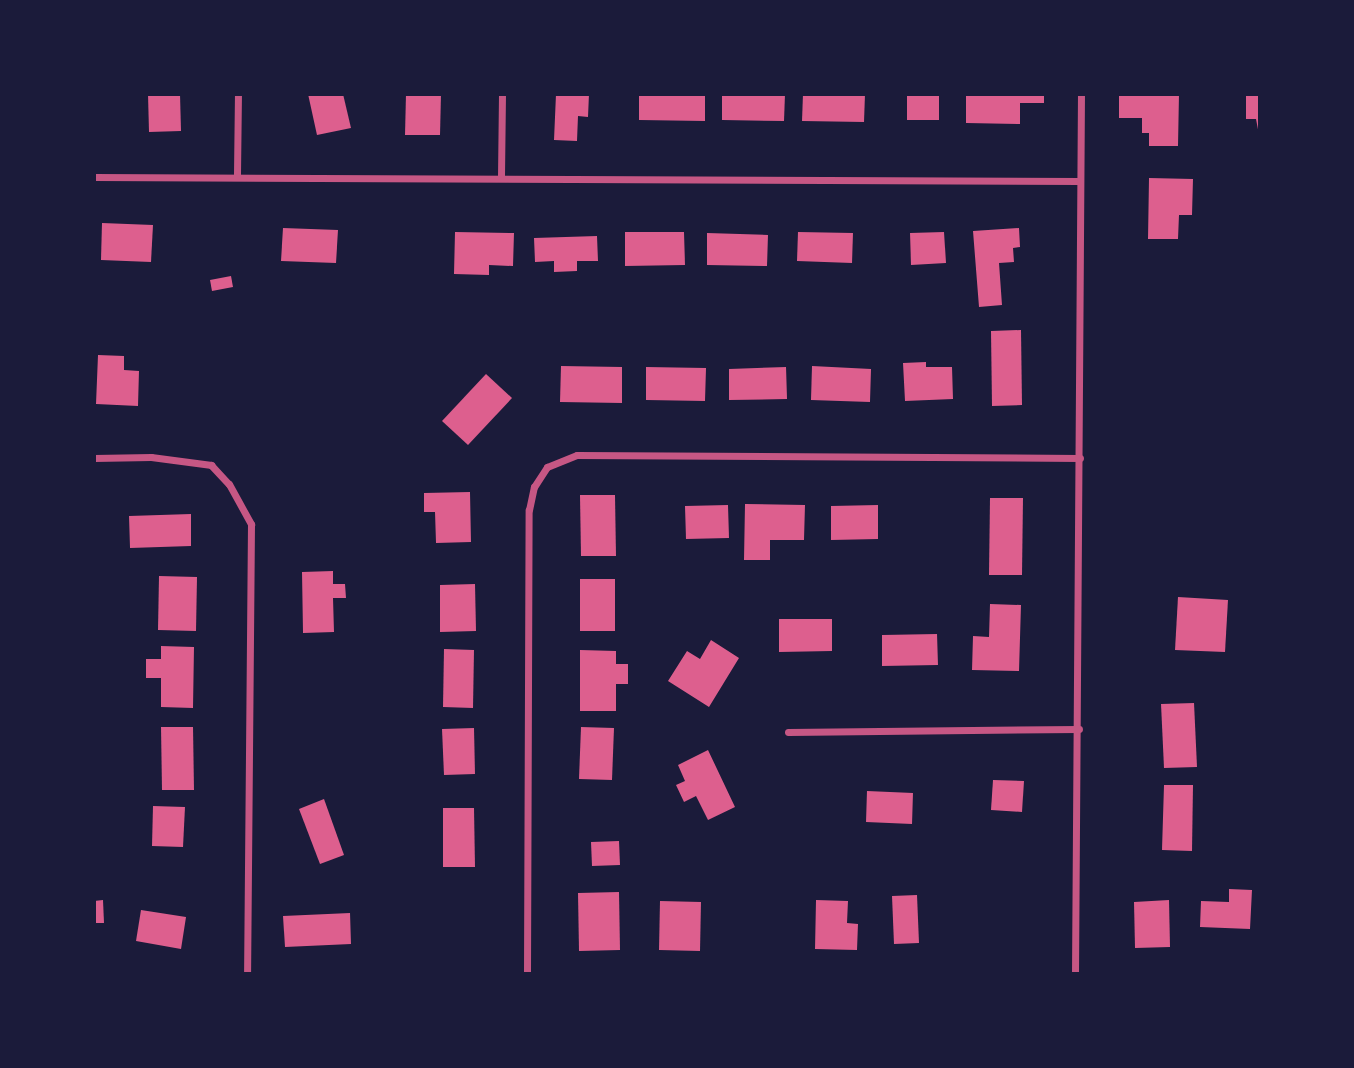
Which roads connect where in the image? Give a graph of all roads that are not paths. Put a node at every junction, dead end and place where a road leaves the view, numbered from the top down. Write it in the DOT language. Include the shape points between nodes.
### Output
graph roads {
  1 [pos="238,94"];
  2 [pos="502,94"];
  3 [pos="1081,94"];
  4 [pos="237,174"];
  5 [pos="501,176"];
  6 [pos="94,177"];
  7 [pos="1080,181"];
  8 [pos="94,458"];
  9 [pos="1080,458"];
  10 [pos="1079,729"];
  11 [pos="788,733"];
  12 [pos="247,974"];
  13 [pos="527,974"];
  14 [pos="1074,974"];
  1 -- 4 [label="street"];
  2 -- 5 [label="street"];
  3 -- 7 [label="street"];
  4 -- 5 [label="street"];
  4 -- 6 [label="street"];
  5 -- 7 [label="street"];
  7 -- 9 [label="street"];
  8 -- 12 [label="street" via="151,457 211,465 229,484 251,524"];
  9 -- 10 [label="street"];
  9 -- 13 [label="street" via="577,455 547,467 534,487 529,510"];
  10 -- 11 [label="street"];
  10 -- 14 [label="street"];
}
